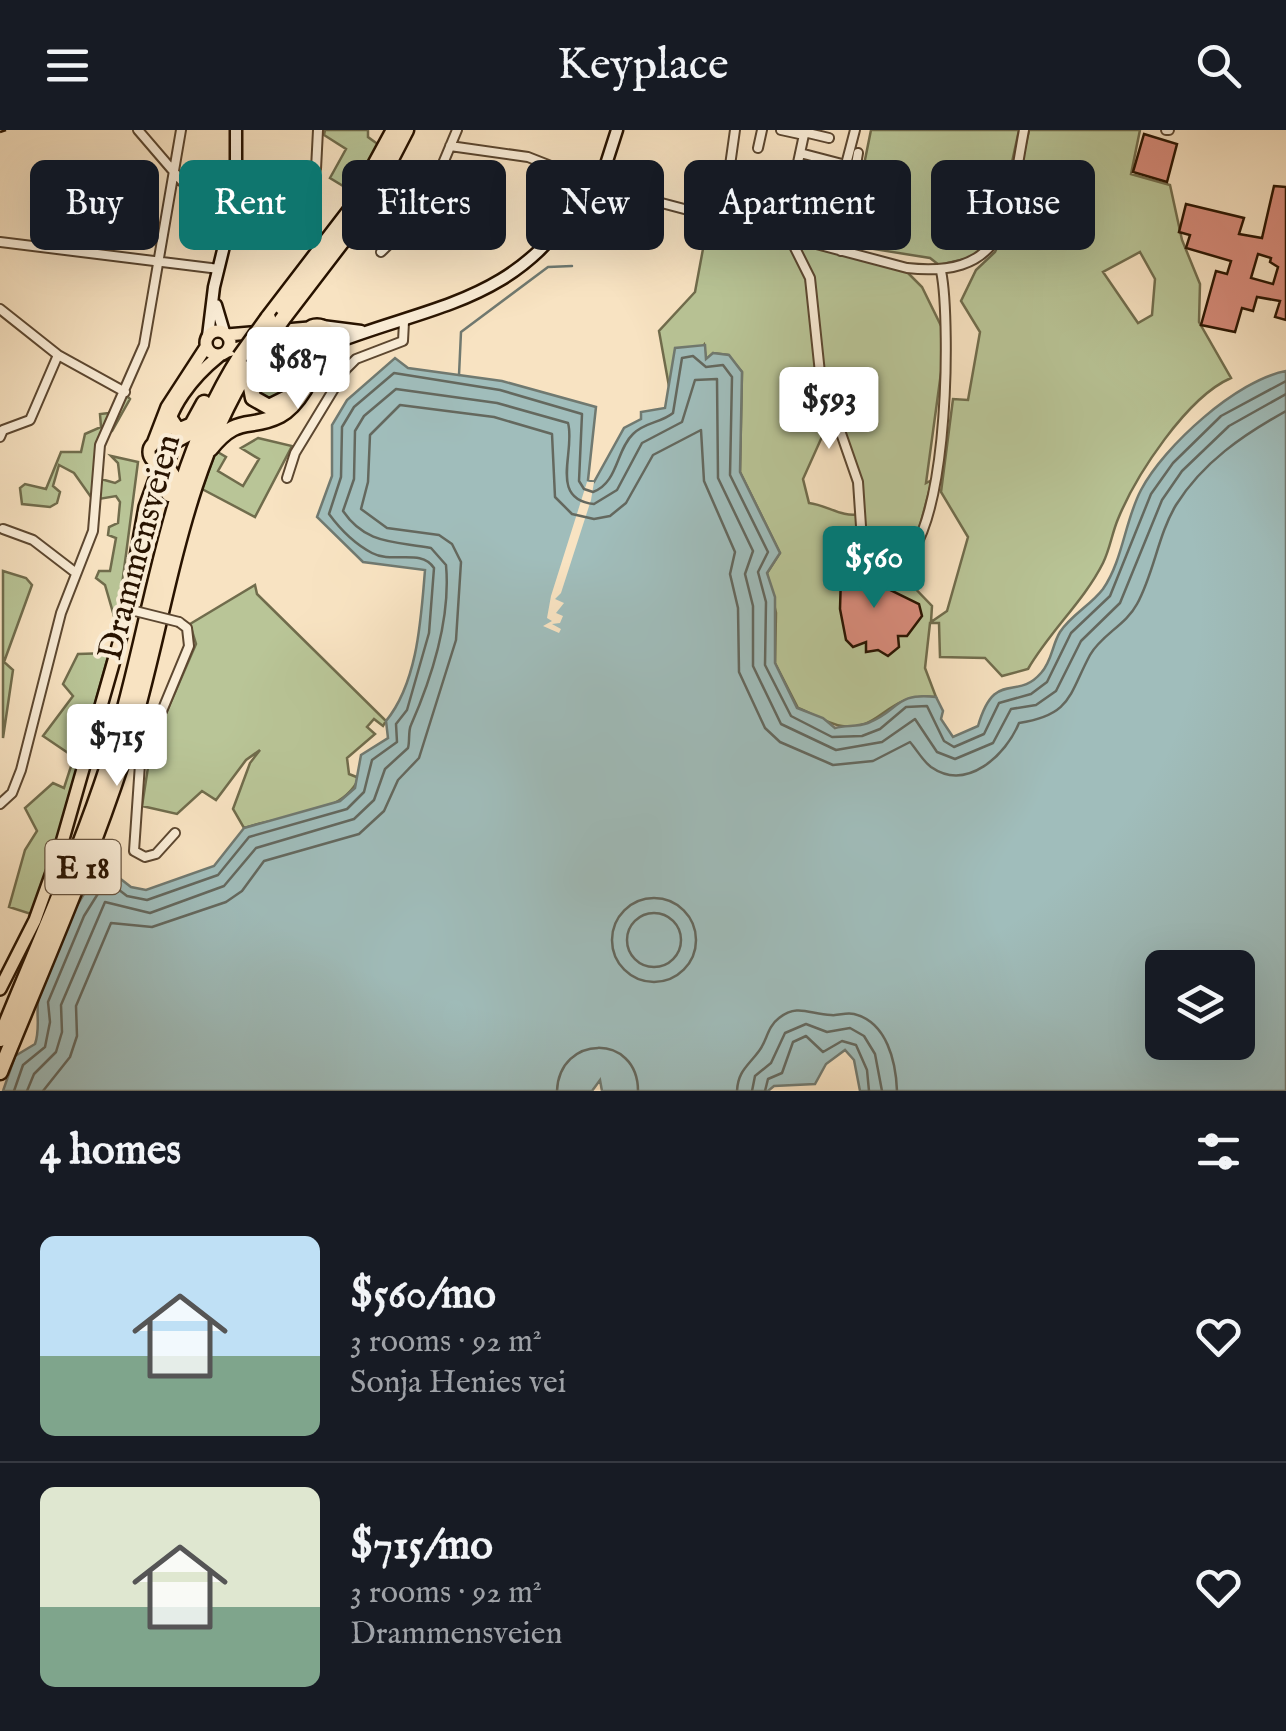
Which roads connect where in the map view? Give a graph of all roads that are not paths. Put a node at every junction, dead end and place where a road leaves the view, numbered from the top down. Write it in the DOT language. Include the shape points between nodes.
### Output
graph roads {
  1 [pos="138,130"];
  2 [pos="181,130"];
  3 [pos="236,130"];
  4 [pos="318,130"];
  5 [pos="394,130"];
  6 [pos="406,130"];
  7 [pos="457,130"];
  8 [pos="735,130"];
  9 [pos="762,130"];
  10 [pos="781,130"];
  11 [pos="855,130"];
  12 [pos="1024,130"];
  13 [pos="804,132"];
  14 [pos="614,136"];
  15 [pos="829,138"];
  16 [pos="450,146"];
  17 [pos="758,148"];
  18 [pos="800,152"];
  19 [pos="858,153"];
  20 [pos="235,160"];
  21 [pos="316,160"];
  22 [pos="535,160"];
  23 [pos="603,160"];
  24 [pos="731,160"];
  25 [pos="798,160"];
  26 [pos="828,160"];
  27 [pos="847,160"];
  28 [pos="857,160"];
  29 [pos="174,175"];
  30 [pos="179,180"];
  31 [pos="0,242"];
  32 [pos="224,250"];
  33 [pos="534,250"];
  34 [pos="796,250"];
  35 [pos="837,250"];
  36 [pos="841,251"];
  37 [pos="381,252"];
  38 [pos="157,259"];
  39 [pos="219,269"];
  40 [pos="941,271"];
  41 [pos="214,294"];
  42 [pos="0,309"];
  43 [pos="404,322"];
  44 [pos="316,327"];
  45 [pos="382,329"];
  46 [pos="225,334"];
  47 [pos="207,342"];
  48 [pos="317,347"];
  49 [pos="242,354"];
  50 [pos="58,355"];
  51 [pos="222,386"];
  52 [pos="125,392"];
  53 [pos="170,420"];
  54 [pos="191,426"];
  55 [pos="0,437"];
  56 [pos="160,453"];
  57 [pos="199,466"];
  58 [pos="287,478"];
  59 [pos="2,529"];
  60 [pos="163,553"];
  61 [pos="76,573"];
  62 [pos="132,611"];
  63 [pos="0,804"];
  64 [pos="174,834"];
  65 [pos="0,989"];
  66 [pos="0,1039"];
  67 [pos="0,1072"];
  1 -- 29 [label="street"];
  2 -- 29 [label="street"];
  3 -- 20 [label="main road"];
  4 -- 21 [label="street"];
  5 -- 49 [label="highway, E 18, bridge" via="345,220"];
  6 -- 49 [label="highway, E 18, bridge" via="371,201 291,313"];
  7 -- 16 [label="street"];
  8 -- 24 [label="street"];
  9 -- 17 [label="street"];
  10 -- 13 [label="street"];
  11 -- 27 [label="street"];
  12 -- 40 [label="street" via="992,243 974,262"];
  13 -- 15 [label="street"];
  13 -- 18 [label="street"];
  14 -- 23 [label="main road"];
  16 -- 22 [label="street"];
  16 -- 37 [label="street" via="423,211"];
  18 -- 25 [label="street"];
  18 -- 26 [label="street"];
  19 -- 28 [label="street"];
  29 -- 30 [label="street"];
  29 -- 38 [label="street"];
  31 -- 38 [label="street"];
  32 -- 39 [label="main road"];
  33 -- 43 [label="main road" via="490,286"];
  34 -- 40 [label="street" via="810,278 820,373 858,482 862,541 884,569 902,566 916,550 938,465 949,326"];
  35 -- 36 [label="street"];
  36 -- 40 [label="street"];
  38 -- 39 [label="street"];
  38 -- 52 [label="street" via="144,345"];
  39 -- 41 [label="main road"];
  41 -- 46 [label="main road"];
  41 -- 47 [label="main road"];
  42 -- 50 [label="street"];
  43 -- 45 [label="main road"];
  43 -- 58 [label="street" via="403,341 346,369"];
  44 -- 45 [label="main road"];
  44 -- 46 [label="main road"];
  44 -- 48 [label="main road" via="304,335"];
  44 -- 48 [label="main road" via="329,334"];
  45 -- 48 [label="main road"];
  46 -- 47 [label="main road"];
  46 -- 49 [label="main road"];
  47 -- 49 [label="main road"];
  47 -- 56 [label="main road" via="167,407"];
  48 -- 49 [label="main road" via="264,340"];
  48 -- 49 [label="highway, E 18" via="290,394 269,408 255,400"];
  48 -- 57 [label="highway, E 18" via="288,409 229,430"];
  49 -- 51 [label="highway, Drammensveien / E 18"];
  49 -- 53 [label="main road" via="193,382"];
  49 -- 57 [label="highway, Drammensveien / E 18"];
  50 -- 52 [label="street"];
  50 -- 55 [label="street" via="31,418"];
  51 -- 54 [label="highway, E 18"];
  51 -- 60 [label="highway, Drammensveien / E 18" via="187,462"];
  52 -- 61 [label="street" via="100,444 93,531"];
  53 -- 54 [label="highway" via="178,431"];
  53 -- 56 [label="main road"];
  54 -- 56 [label="highway, E 18"];
  56 -- 60 [label="highway, E 18" via="172,481 160,534"];
  56 -- 62 [label="main road" via="145,507"];
  57 -- 67 [label="highway, Drammensveien / E 18" via="152,658 100,826"];
  59 -- 61 [label="street" via="33,540"];
  60 -- 66 [label="highway, Drammensveien / E 18" via="113,750"];
  61 -- 63 [label="street" via="21,770"];
  62 -- 64 [label="street, bridge" via="187,628 189,646 140,764 134,851 145,858 156,854"];
  62 -- 65 [label="main road" via="52,877"];
}
